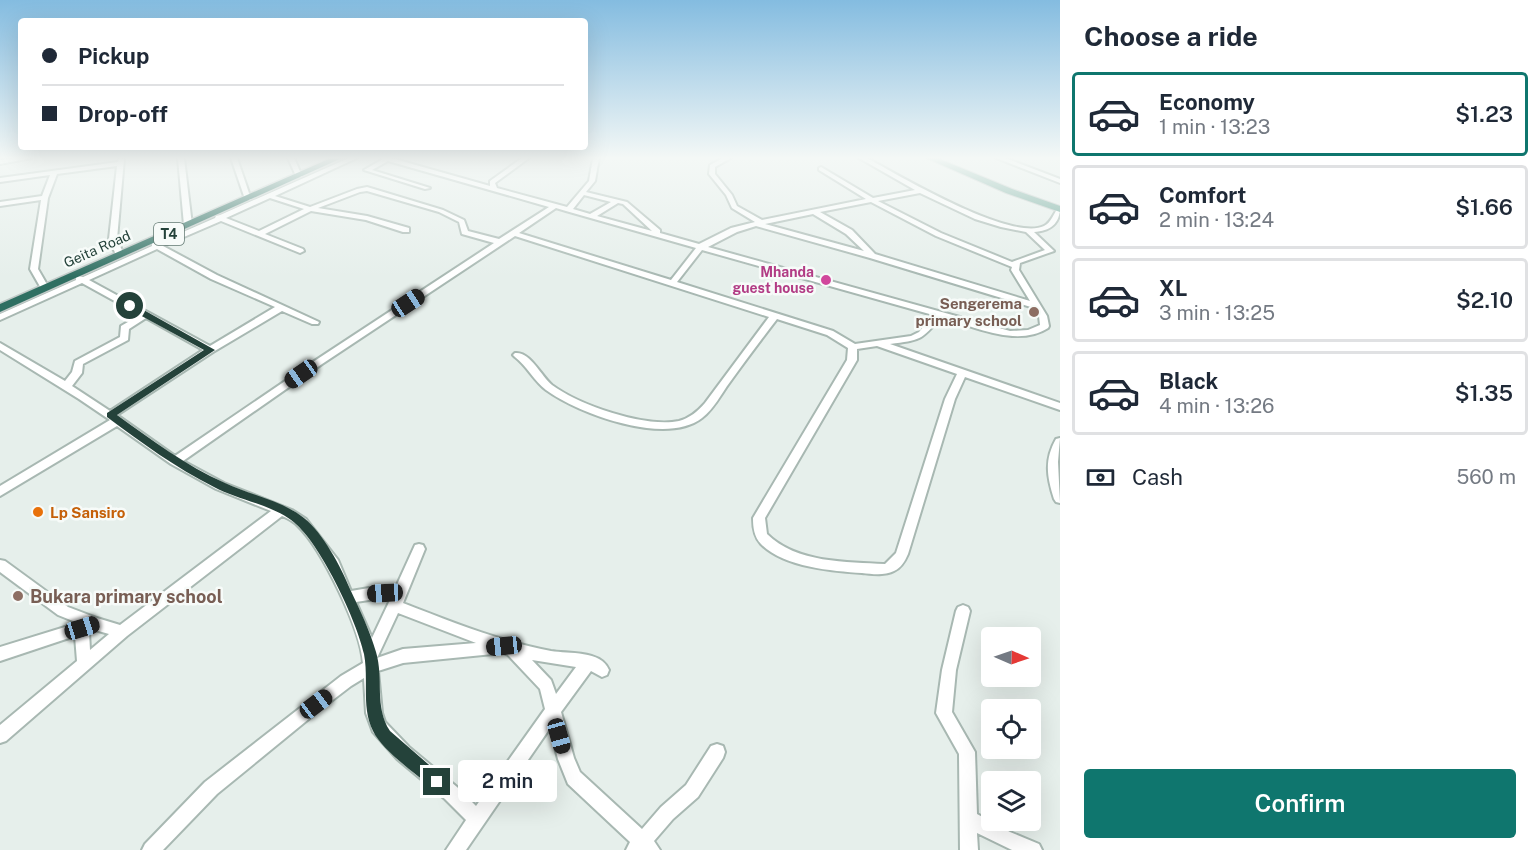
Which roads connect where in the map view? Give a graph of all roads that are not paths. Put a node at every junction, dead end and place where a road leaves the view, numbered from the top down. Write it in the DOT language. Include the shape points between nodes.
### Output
graph roads {
  1 [pos="45,198"];
  2 [pos="117,198"];
  3 [pos="185,198"];
  4 [pos="269,198"];
  5 [pos="273,198"];
  6 [pos="341,198"];
  7 [pos="396,198"];
  8 [pos="525,198"];
  9 [pos="579,198"];
  10 [pos="600,198"];
  11 [pos="730,198"];
  12 [pos="865,198"];
  13 [pos="886,198"];
  14 [pos="939,198"];
  15 [pos="1028,198"];
  16 [pos="248,199"];
  17 [pos="617,201"];
  18 [pos="870,201"];
  19 [pos="0,204"];
  20 [pos="555,206"];
  21 [pos="310,208"];
  22 [pos="1060,209"];
  23 [pos="568,210"];
  24 [pos="813,211"];
  25 [pos="591,216"];
  26 [pos="217,217"];
  27 [pos="760,224"];
  28 [pos="188,225"];
  29 [pos="406,230"];
  30 [pos="1029,231"];
  31 [pos="259,234"];
  32 [pos="513,234"];
  33 [pos="661,234"];
  34 [pos="500,242"];
  35 [pos="154,244"];
  36 [pos="702,246"];
  37 [pos="300,251"];
  38 [pos="120,255"];
  39 [pos="873,256"];
  40 [pos="1014,265"];
  41 [pos="78,278"];
  42 [pos="672,284"];
  43 [pos="45,288"];
  44 [pos="1037,306"];
  45 [pos="282,307"];
  46 [pos="0,308"];
  47 [pos="146,315"];
  48 [pos="775,315"];
  49 [pos="938,315"];
  50 [pos="0,317"];
  51 [pos="315,322"];
  52 [pos="880,344"];
  53 [pos="0,346"];
  54 [pos="853,346"];
  55 [pos="210,350"];
  56 [pos="518,355"];
  57 [pos="962,374"];
  58 [pos="66,386"];
  59 [pos="1060,407"];
  60 [pos="114,418"];
  61 [pos="1060,442"];
  62 [pos="174,461"];
  63 [pos="1056,464"];
  64 [pos="0,492"];
  65 [pos="1060,500"];
  66 [pos="280,510"];
  67 [pos="419,549"];
  68 [pos="0,565"];
  69 [pos="349,597"];
  70 [pos="397,600"];
  71 [pos="963,611"];
  72 [pos="88,626"];
  73 [pos="122,632"];
  74 [pos="507,647"];
  75 [pos="0,654"];
  76 [pos="371,660"];
  77 [pos="84,664"];
  78 [pos="553,710"];
  79 [pos="0,735"];
  80 [pos="717,752"];
  81 [pos="477,819"];
  82 [pos="969,819"];
  83 [pos="642,847"];
  84 [pos="151,850"];
  85 [pos="455,850"];
  86 [pos="969,850"];
  87 [pos="1033,850"];
  1 -- 19 [label="street"];
  1 -- 43 [label="street" via="34,272"];
  2 -- 38 [label="street" via="113,239"];
  3 -- 28 [label="street"];
  4 -- 26 [label="street"];
  5 -- 21 [label="street"];
  6 -- 21 [label="street"];
  7 -- 34 [label="street" via="441,211 462,222 465,232"];
  8 -- 20 [label="street"];
  9 -- 23 [label="street"];
  10 -- 17 [label="street"];
  11 -- 27 [label="street" via="734,207"];
  12 -- 18 [label="street"];
  13 -- 18 [label="street"];
  14 -- 30 [label="street" via="985,220"];
  15 -- 22 [label="main road"];
  16 -- 26 [label="highway, Geita Road / T4"];
  17 -- 25 [label="street"];
  17 -- 33 [label="street" via="625,203"];
  18 -- 24 [label="street"];
  18 -- 40 [label="street" via="961,246"];
  20 -- 23 [label="street"];
  20 -- 32 [label="street"];
  21 -- 29 [label="street"];
  21 -- 31 [label="street"];
  22 -- 30 [label="street" via="1050,226"];
  23 -- 25 [label="street"];
  24 -- 27 [label="street"];
  24 -- 39 [label="street" via="857,238"];
  25 -- 33 [label="street"];
  26 -- 28 [label="highway, Geita Road / T4"];
  26 -- 31 [label="street"];
  26 -- 35 [label="street"];
  27 -- 36 [label="street" via="734,230"];
  27 -- 39 [label="street"];
  28 -- 35 [label="highway, Geita Road / T4"];
  30 -- 40 [label="street" via="1050,251"];
  31 -- 37 [label="street"];
  32 -- 34 [label="street"];
  32 -- 42 [label="street"];
  33 -- 36 [label="street"];
  34 -- 62 [label="street"];
  35 -- 38 [label="highway, Geita Road / T4"];
  35 -- 41 [label="street"];
  35 -- 45 [label="street" via="214,277"];
  36 -- 42 [label="street"];
  36 -- 49 [label="street"];
  38 -- 41 [label="highway, Geita Road / T4"];
  39 -- 44 [label="street"];
  40 -- 44 [label="street"];
  41 -- 43 [label="highway, Geita Road / T4"];
  41 -- 47 [label="street"];
  41 -- 50 [label="street"];
  42 -- 48 [label="street"];
  43 -- 46 [label="highway, Geita Road / T4"];
  44 -- 49 [label="street" via="1045,326 1028,334 994,331"];
  45 -- 51 [label="street"];
  45 -- 55 [label="street"];
  47 -- 55 [label="street"];
  47 -- 58 [label="street" via="124,328 124,338 78,363 77,373"];
  48 -- 54 [label="street" via="830,333"];
  48 -- 56 [label="street" via="704,410 684,424 651,425 574,401 542,382"];
  49 -- 52 [label="street" via="922,334"];
  52 -- 54 [label="street"];
  52 -- 57 [label="street"];
  53 -- 58 [label="street"];
  54 -- 57 [label="street" via="852,360 759,518 764,539 788,554 810,561 885,568 898,561 950,399"];
  55 -- 60 [label="street"];
  57 -- 59 [label="street"];
  58 -- 60 [label="street"];
  60 -- 62 [label="street"];
  60 -- 64 [label="street"];
  61 -- 63 [label="street" via="1055,449"];
  62 -- 66 [label="street" via="220,486"];
  63 -- 65 [label="street" via="1055,485"];
  66 -- 69 [label="street" via="302,522 315,538"];
  66 -- 73 [label="street"];
  67 -- 70 [label="street"];
  68 -- 72 [label="street"];
  69 -- 70 [label="street" via="377,594"];
  69 -- 76 [label="street"];
  70 -- 74 [label="street"];
  70 -- 76 [label="street"];
  71 -- 82 [label="street" via="944,713 967,752"];
  72 -- 73 [label="street"];
  72 -- 75 [label="street"];
  72 -- 77 [label="street"];
  73 -- 77 [label="street"];
  74 -- 76 [label="street"];
  74 -- 78 [label="street" via="546,686"];
  74 -- 78 [label="street" via="596,666"];
  76 -- 81 [label="street" via="374,713 379,727"];
  76 -- 84 [label="street" via="228,774"];
  77 -- 79 [label="street"];
  78 -- 81 [label="street"];
  78 -- 83 [label="street" via="574,777"];
  80 -- 83 [label="street" via="692,791 667,813"];
  81 -- 85 [label="street"];
  82 -- 86 [label="street"];
  82 -- 87 [label="street"];
}
